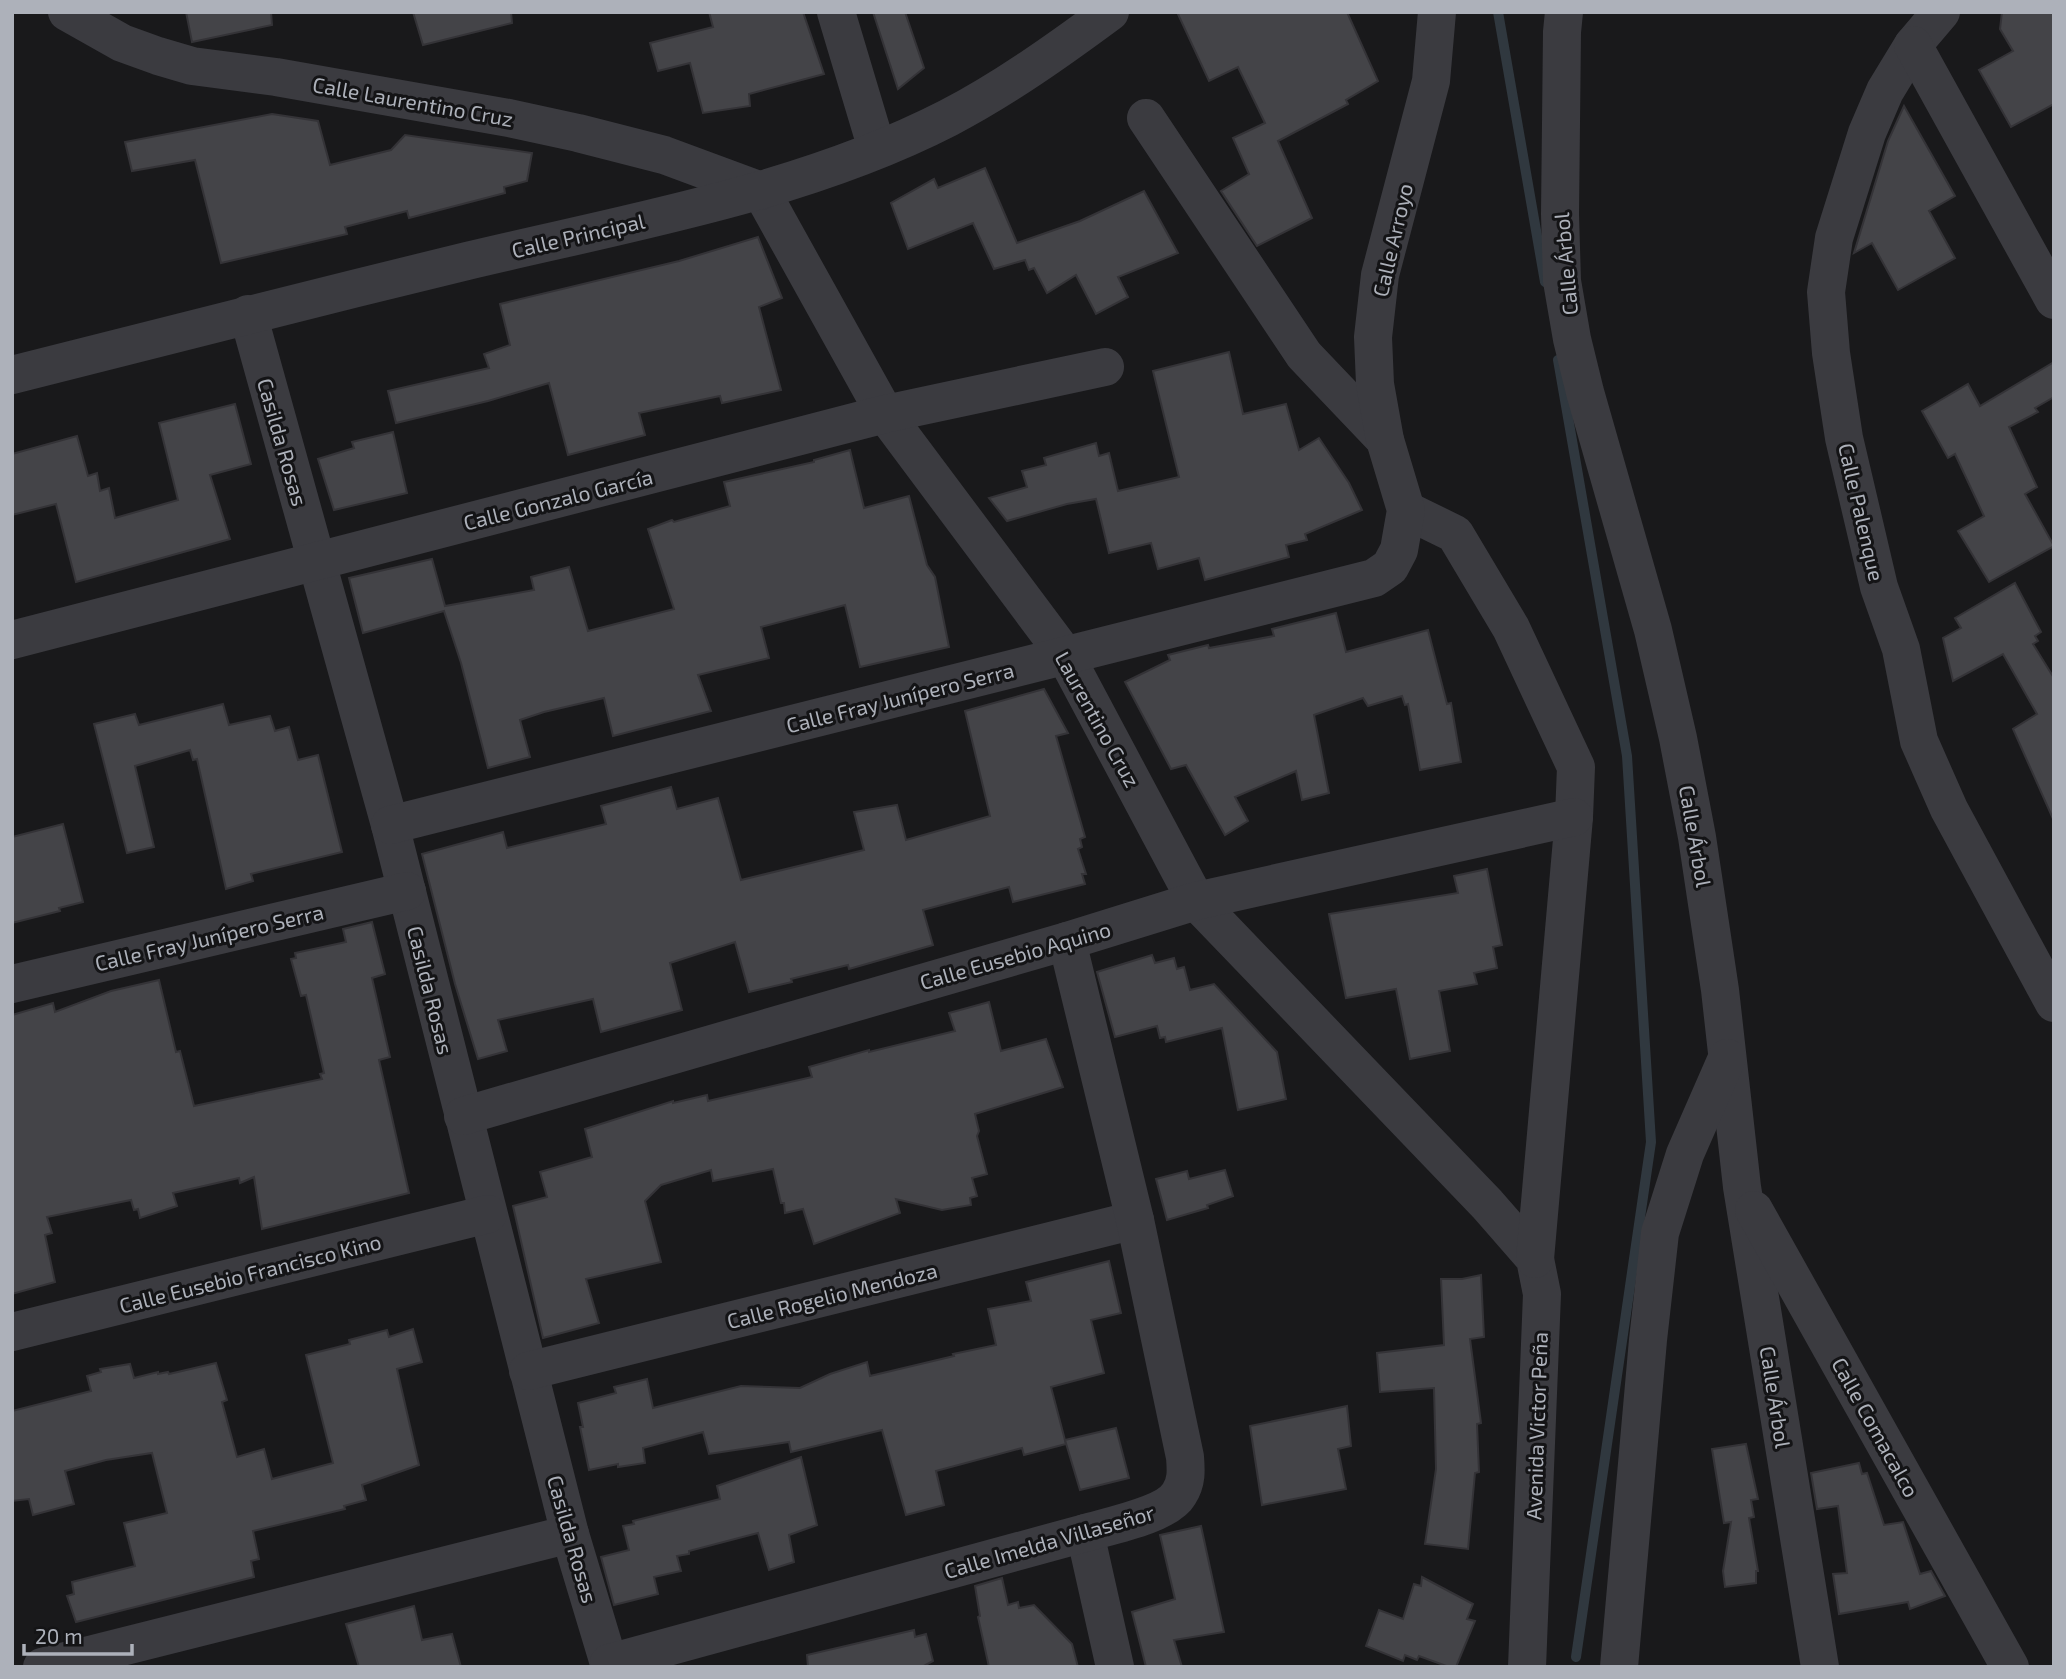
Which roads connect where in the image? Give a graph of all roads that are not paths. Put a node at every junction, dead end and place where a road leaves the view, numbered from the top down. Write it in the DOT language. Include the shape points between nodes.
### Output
graph roads {
  1 [pos="67,12"];
  2 [pos="836,12"];
  3 [pos="1110,12"];
  4 [pos="1437,12"];
  5 [pos="1564,12"];
  6 [pos="1941,12"];
  7 [pos="1913,45"];
  8 [pos="1146,118"];
  9 [pos="877,149"];
  10 [pos="761,191"];
  11 [pos="2054,300"];
  12 [pos="248,314"];
  13 [pos="1105,367"];
  14 [pos="12,375"];
  15 [pos="886,414"];
  16 [pos="1385,440"];
  17 [pos="1406,510"];
  18 [pos="1399,550"];
  19 [pos="316,561"];
  20 [pos="12,640"];
  21 [pos="1065,655"];
  22 [pos="1574,817"];
  23 [pos="390,825"];
  24 [pos="407,891"];
  25 [pos="1196,901"];
  26 [pos="1067,941"];
  27 [pos="12,984"];
  28 [pos="2054,1003"];
  29 [pos="1727,1056"];
  30 [pos="463,1116"];
  31 [pos="1742,1187"];
  32 [pos="1487,1204"];
  33 [pos="488,1214"];
  34 [pos="1135,1220"];
  35 [pos="1535,1259"];
  36 [pos="12,1332"];
  37 [pos="528,1371"];
  38 [pos="1085,1533"];
  39 [pos="570,1534"];
  40 [pos="610,1665"];
  41 [pos="42,1667"];
  42 [pos="1115,1667"];
  43 [pos="1527,1667"];
  44 [pos="1619,1667"];
  45 [pos="1820,1667"];
  46 [pos="2010,1667"];
  1 -- 10 [label="street, Calle Laurentino Cruz" via="122,43 192,66 276,77 578,133 664,155"];
  2 -- 9 [label="street"];
  3 -- 9 [label="street, Calle Principal" via="949,118"];
  4 -- 16 [label="street, Calle Arroyo" via="1431,81 1378,287 1375,384"];
  5 -- 29 [label="street, Calle Árbol" via="1562,281 1585,392 1653,630 1678,738 1717,964"];
  6 -- 7 [label="street, Calle Palenque"];
  7 -- 11 [label="street"];
  7 -- 28 [label="street, Calle Palenque" via="1885,91 1867,133 1834,238 1826,292 1831,353 1844,438 1879,587 1901,649 1919,741 1949,809"];
  8 -- 16 [label="street" via="1304,355"];
  9 -- 10 [label="street, Calle Principal"];
  10 -- 12 [label="street, Calle Principal"];
  10 -- 15 [label="street, Laurentino Cruz"];
  12 -- 14 [label="street, Calle Principal"];
  12 -- 19 [label="street, Casilda Rosas"];
  13 -- 15 [label="street, Calle Gonzalo García"];
  15 -- 19 [label="street, Calle Gonzalo García"];
  15 -- 21 [label="street, Laurentino Cruz"];
  16 -- 17 [label="street, Calle Arroyo"];
  17 -- 18 [label="street, Calle Arroyo"];
  17 -- 22 [label="street" via="1455,534 1511,628 1576,767"];
  18 -- 21 [label="street, Calle Fray Junípero Serra" via="1390,567 1374,578"];
  19 -- 20 [label="street, Calle Gonzalo García"];
  19 -- 23 [label="street, Casilda Rosas"];
  21 -- 23 [label="street, Calle Fray Junípero Serra"];
  21 -- 25 [label="street, Laurentino Cruz"];
  22 -- 25 [label="street, Calle Eusebio Aquino"];
  22 -- 35 [label="street"];
  23 -- 24 [label="street, Casilda Rosas"];
  24 -- 27 [label="street, Calle Fray Junípero Serra"];
  24 -- 30 [label="street, Casilda Rosas"];
  25 -- 26 [label="street, Calle Eusebio Aquino"];
  25 -- 32 [label="street, Laurentino Cruz"];
  26 -- 30 [label="street, Calle Eusebio Aquino"];
  26 -- 34 [label="street, Calle Imelda Villaseñor"];
  29 -- 31 [label="street, Calle Árbol"];
  29 -- 44 [label="street" via="1685,1154 1660,1233"];
  30 -- 33 [label="street, Casilda Rosas"];
  31 -- 45 [label="street, Calle Árbol"];
  31 -- 46 [label="street, Calle Comacalco"];
  32 -- 35 [label="street, Avenida Victor Peña"];
  33 -- 36 [label="street, Calle Eusebio Francisco Kino"];
  33 -- 37 [label="street, Casilda Rosas"];
  34 -- 37 [label="street, Calle Rogelio Mendoza"];
  34 -- 38 [label="street, Calle Imelda Villaseñor" via="1186,1480 1178,1496 1162,1509"];
  35 -- 43 [label="street, Avenida Victor Peña" via="1542,1294"];
  37 -- 39 [label="street, Casilda Rosas"];
  38 -- 40 [label="street, Calle Imelda Villaseñor"];
  38 -- 42 [label="street"];
  39 -- 40 [label="street, Casilda Rosas"];
  39 -- 41 [label="street"];
}
